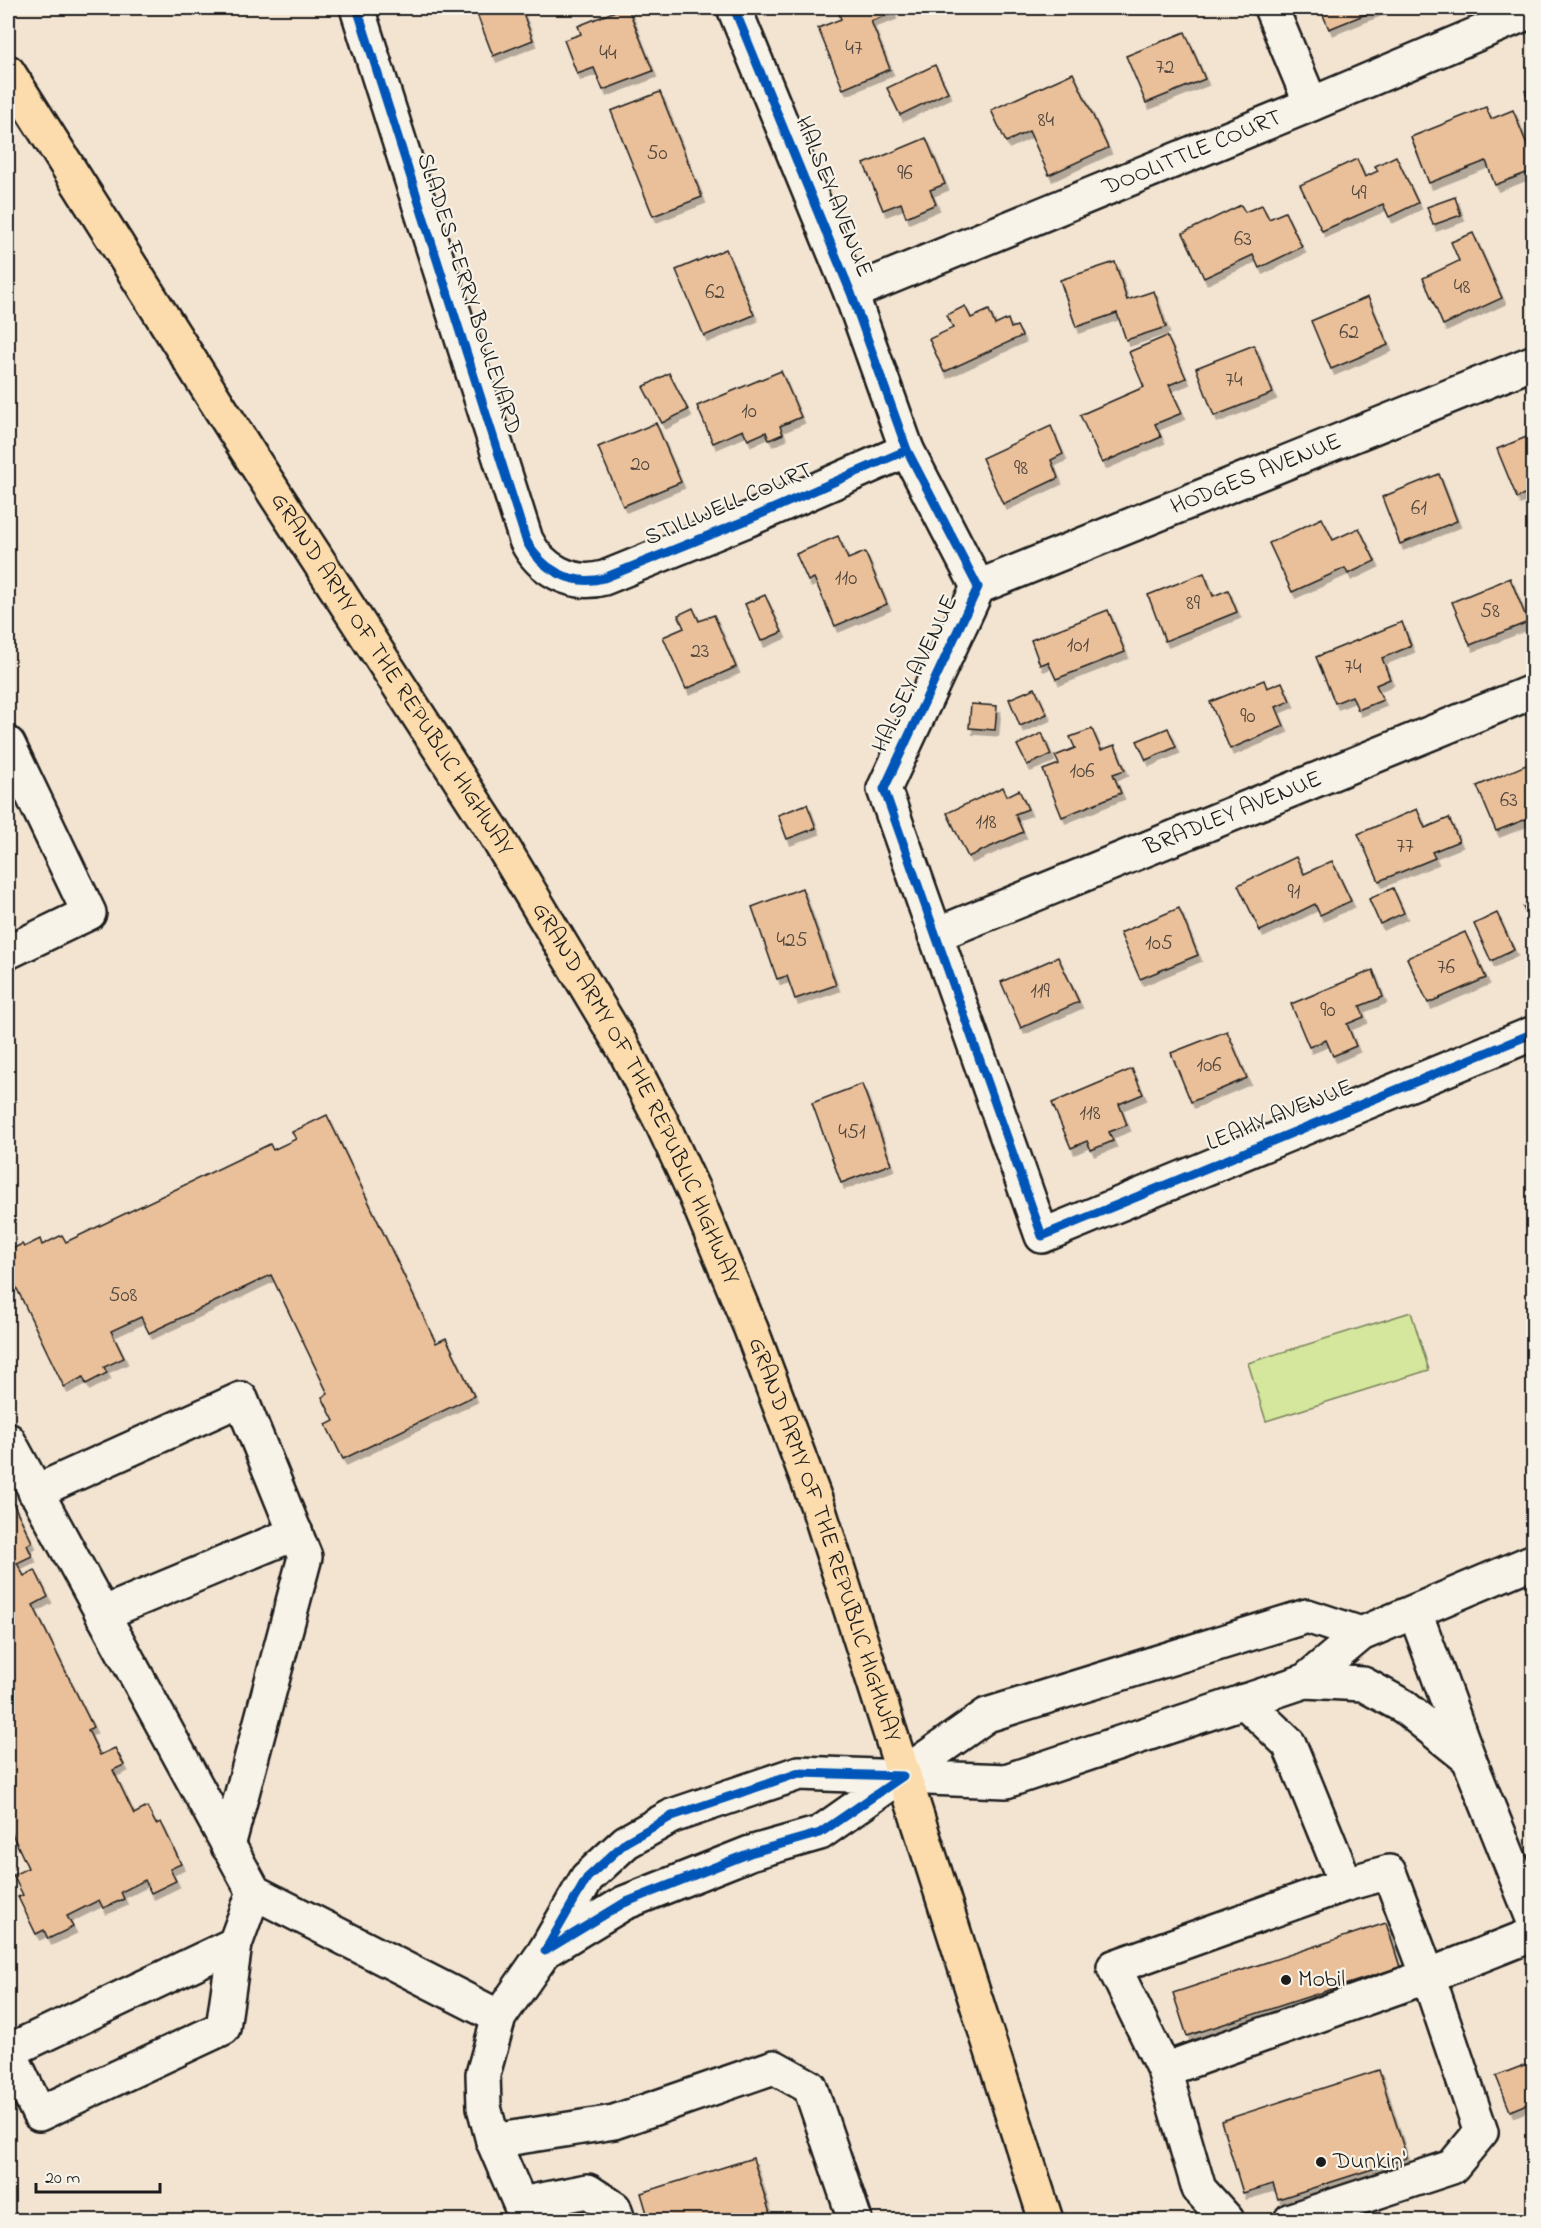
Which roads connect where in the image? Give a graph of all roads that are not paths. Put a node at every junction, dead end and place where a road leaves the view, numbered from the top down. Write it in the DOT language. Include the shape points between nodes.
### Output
graph roads {
  1 [pos="357,8"];
  2 [pos="734,8"];
  3 [pos="1271,8"];
  4 [pos="1533,10"];
  5 [pos="8,72"];
  6 [pos="1311,104"];
  7 [pos="851,294"];
  8 [pos="1533,362"];
  9 [pos="907,450"];
  10 [pos="564,576"];
  11 [pos="978,586"];
  12 [pos="1533,691"];
  13 [pos="8,744"];
  14 [pos="935,935"];
  15 [pos="8,952"];
  16 [pos="1533,1033"];
  17 [pos="1042,1236"];
  18 [pos="8,1440"];
  19 [pos="35,1492"];
  20 [pos="296,1533"];
  21 [pos="1533,1561"];
  22 [pos="1414,1612"];
  23 [pos="102,1614"];
  24 [pos="1361,1634"];
  25 [pos="1305,1681"];
  26 [pos="1244,1701"];
  27 [pos="1469,1759"];
  28 [pos="903,1776"];
  29 [pos="228,1846"];
  30 [pos="1347,1884"];
  31 [pos="254,1892"];
  32 [pos="1533,1921"];
  33 [pos="1533,1934"];
  34 [pos="235,1944"];
  35 [pos="545,1951"];
  36 [pos="1428,1976"];
  37 [pos="499,2017"];
  38 [pos="8,2050"];
  39 [pos="1164,2070"];
  40 [pos="493,2140"];
  41 [pos="524,2212"];
  42 [pos="618,2220"];
  43 [pos="855,2220"];
  44 [pos="1046,2220"];
  45 [pos="1227,2220"];
  46 [pos="1291,2220"];
  1 -- 10 [label="street, SLADES FERRY BOULEVARD" via="526,540 536,558"];
  2 -- 7 [label="street, HALSEY AVENUE"];
  3 -- 6 [label="street"];
  4 -- 6 [label="street, DOOLITTLE COURT"];
  5 -- 28 [label="main road, GRAND ARMY OF THE REPUBLIC HIGHWAY" via="495,834 625,1051 694,1192 751,1329 842,1580"];
  6 -- 7 [label="street, DOOLITTLE COURT"];
  7 -- 9 [label="street, HALSEY AVENUE"];
  8 -- 11 [label="street, HODGES AVENUE"];
  9 -- 10 [label="street, STILLWELL COURT" via="604,578 584,581"];
  9 -- 11 [label="street, HALSEY AVENUE"];
  11 -- 14 [label="street, HALSEY AVENUE" via="884,789"];
  12 -- 14 [label="street, BRADLEY AVENUE"];
  13 -- 15 [label="street" via="89,913"];
  14 -- 17 [label="street, HALSEY AVENUE"];
  16 -- 17 [label="street, LEAHY AVENUE"];
  18 -- 19 [label="street"];
  19 -- 20 [label="street" via="241,1399"];
  19 -- 23 [label="street"];
  20 -- 23 [label="street"];
  20 -- 29 [label="street" via="305,1557"];
  21 -- 22 [label="street"];
  22 -- 24 [label="street"];
  22 -- 27 [label="street"];
  23 -- 29 [label="street"];
  24 -- 25 [label="street"];
  24 -- 28 [label="street" via="1306,1616 1295,1619 987,1715"];
  25 -- 26 [label="street"];
  25 -- 27 [label="street" via="1363,1684 1403,1706"];
  26 -- 28 [label="street" via="1006,1781"];
  26 -- 30 [label="street" via="1289,1744"];
  27 -- 32 [label="street"];
  28 -- 35 [label="street" via="820,1833 750,1853 624,1903"];
  28 -- 35 [label="street" via="799,1773 672,1816 626,1842 587,1878"];
  28 -- 44 [label="main road, GRAND ARMY OF THE REPUBLIC HIGHWAY"];
  29 -- 31 [label="street"];
  30 -- 36 [label="street" via="1389,1872"];
  30 -- 39 [label="street" via="1114,1967"];
  31 -- 34 [label="street"];
  31 -- 37 [label="street"];
  33 -- 36 [label="street"];
  34 -- 38 [label="street"];
  34 -- 38 [label="street" via="223,2028 39,2114"];
  35 -- 37 [label="street"];
  36 -- 39 [label="street"];
  36 -- 46 [label="street" via="1481,2132 1452,2168"];
  37 -- 40 [label="street" via="483,2074 484,2107"];
  39 -- 45 [label="street" via="1199,2189"];
  40 -- 41 [label="street"];
  40 -- 43 [label="street" via="614,2122 774,2067 810,2088"];
  41 -- 42 [label="street" via="588,2191 614,2208"];
}
